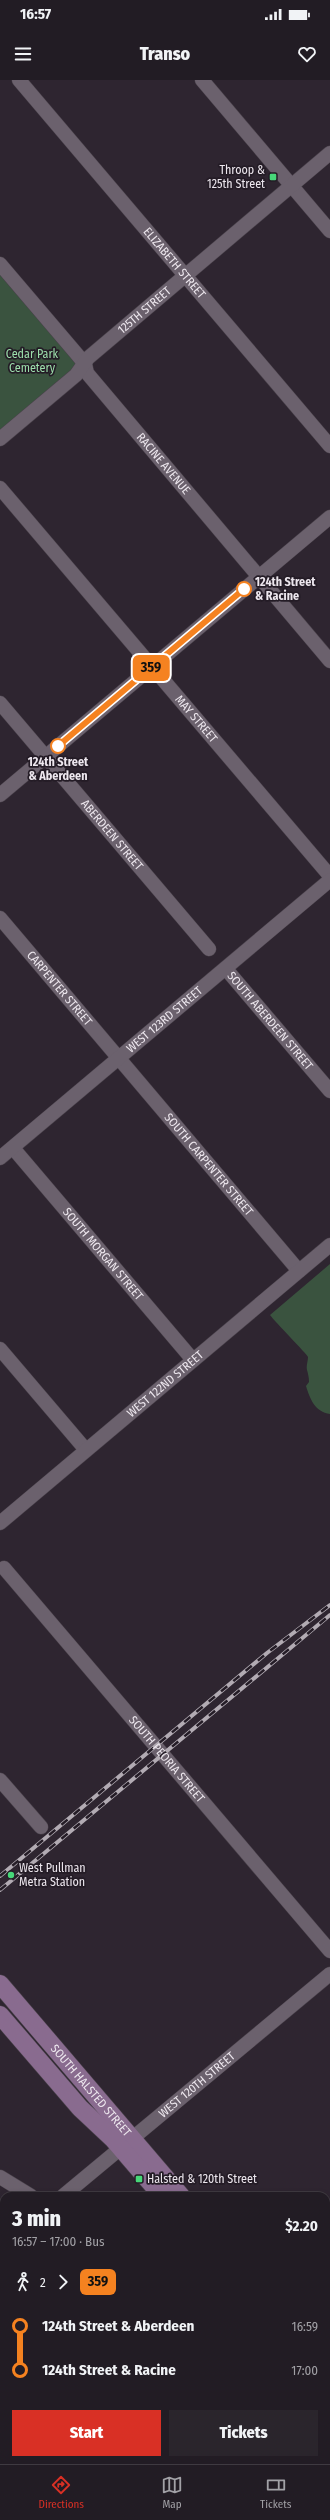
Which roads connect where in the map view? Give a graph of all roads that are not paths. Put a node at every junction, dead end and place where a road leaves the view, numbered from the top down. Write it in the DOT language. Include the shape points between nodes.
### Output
graph roads {
  1 [pos="19,80"];
  2 [pos="202,80"];
  3 [pos="330,153"];
  4 [pos="291,186"];
  5 [pos="330,231"];
  6 [pos="0,264"];
  7 [pos="185,276"];
  8 [pos="85,364"];
  9 [pos="0,440"];
  10 [pos="330,446"];
  11 [pos="0,488"];
  12 [pos="330,517"];
  13 [pos="259,577"];
  14 [pos="330,661"];
  15 [pos="152,667"];
  16 [pos="0,703"];
  17 [pos="46,757"];
  18 [pos="0,795"];
  19 [pos="330,876"];
  20 [pos="330,880"];
  21 [pos="0,918"];
  22 [pos="209,948"];
  23 [pos="226,969"];
  24 [pos="119,1058"];
  25 [pos="330,1091"];
  26 [pos="13,1148"];
  27 [pos="0,1158"];
  28 [pos="330,1245"];
  29 [pos="299,1271"];
  30 [pos="0,1349"];
  31 [pos="193,1360"];
  32 [pos="86,1450"];
  33 [pos="0,1522"];
  34 [pos="4,1568"];
  35 [pos="0,1780"];
  36 [pos="41,1828"];
  37 [pos="330,1951"];
  38 [pos="330,1974"];
  39 [pos="0,1984"];
  40 [pos="0,2015"];
  41 [pos="126,2143"];
  42 [pos="0,2176"];
  43 [pos="25,2192"];
  44 [pos="68,2192"];
  45 [pos="159,2192"];
  46 [pos="177,2192"];
  1 -- 7 [label="street, ELIZABETH STREET"];
  2 -- 4 [label="street"];
  3 -- 4 [label="street, 125TH STREET"];
  4 -- 5 [label="street"];
  4 -- 7 [label="street, 125TH STREET"];
  6 -- 8 [label="street, RACINE AVENUE"];
  7 -- 8 [label="street, 125TH STREET" via="88,358"];
  7 -- 10 [label="street, ELIZABETH STREET"];
  8 -- 9 [label="street, 125TH STREET" via="76,375"];
  8 -- 13 [label="street, RACINE AVENUE" via="87,373"];
  11 -- 15 [label="street, MAY STREET"];
  12 -- 13 [label="street"];
  13 -- 14 [label="street, RACINE AVENUE"];
  13 -- 15 [label="street"];
  15 -- 17 [label="street"];
  15 -- 19 [label="street, MAY STREET"];
  16 -- 17 [label="street, ABERDEEN STREET"];
  17 -- 18 [label="street"];
  17 -- 22 [label="street, ABERDEEN STREET"];
  20 -- 23 [label="street, WEST 123RD STREET"];
  21 -- 24 [label="street, CARPENTER STREET"];
  23 -- 24 [label="street, WEST 123RD STREET"];
  23 -- 25 [label="street, SOUTH ABERDEEN STREET"];
  24 -- 26 [label="street, WEST 123RD STREET"];
  24 -- 29 [label="street, SOUTH CARPENTER STREET"];
  26 -- 27 [label="street, WEST 123RD STREET"];
  26 -- 31 [label="street, SOUTH MORGAN STREET"];
  28 -- 29 [label="street, WEST 122ND STREET"];
  29 -- 31 [label="street, WEST 122ND STREET"];
  30 -- 32 [label="street"];
  31 -- 32 [label="street, WEST 122ND STREET"];
  32 -- 33 [label="street, WEST 122ND STREET"];
  34 -- 37 [label="street, SOUTH PEORIA STREET"];
  35 -- 36 [label="street"];
  38 -- 41 [label="street, WEST 120TH STREET"];
  39 -- 41 [label="main road, SOUTH HALSTED STREET"];
  40 -- 41 [label="main road, SOUTH HALSTED STREET" via="80,2108"];
  41 -- 44 [label="street, WEST 120TH STREET"];
  41 -- 45 [label="main road, SOUTH HALSTED STREET"];
  41 -- 46 [label="main road, SOUTH HALSTED STREET"];
  42 -- 43 [label="street"];
}
